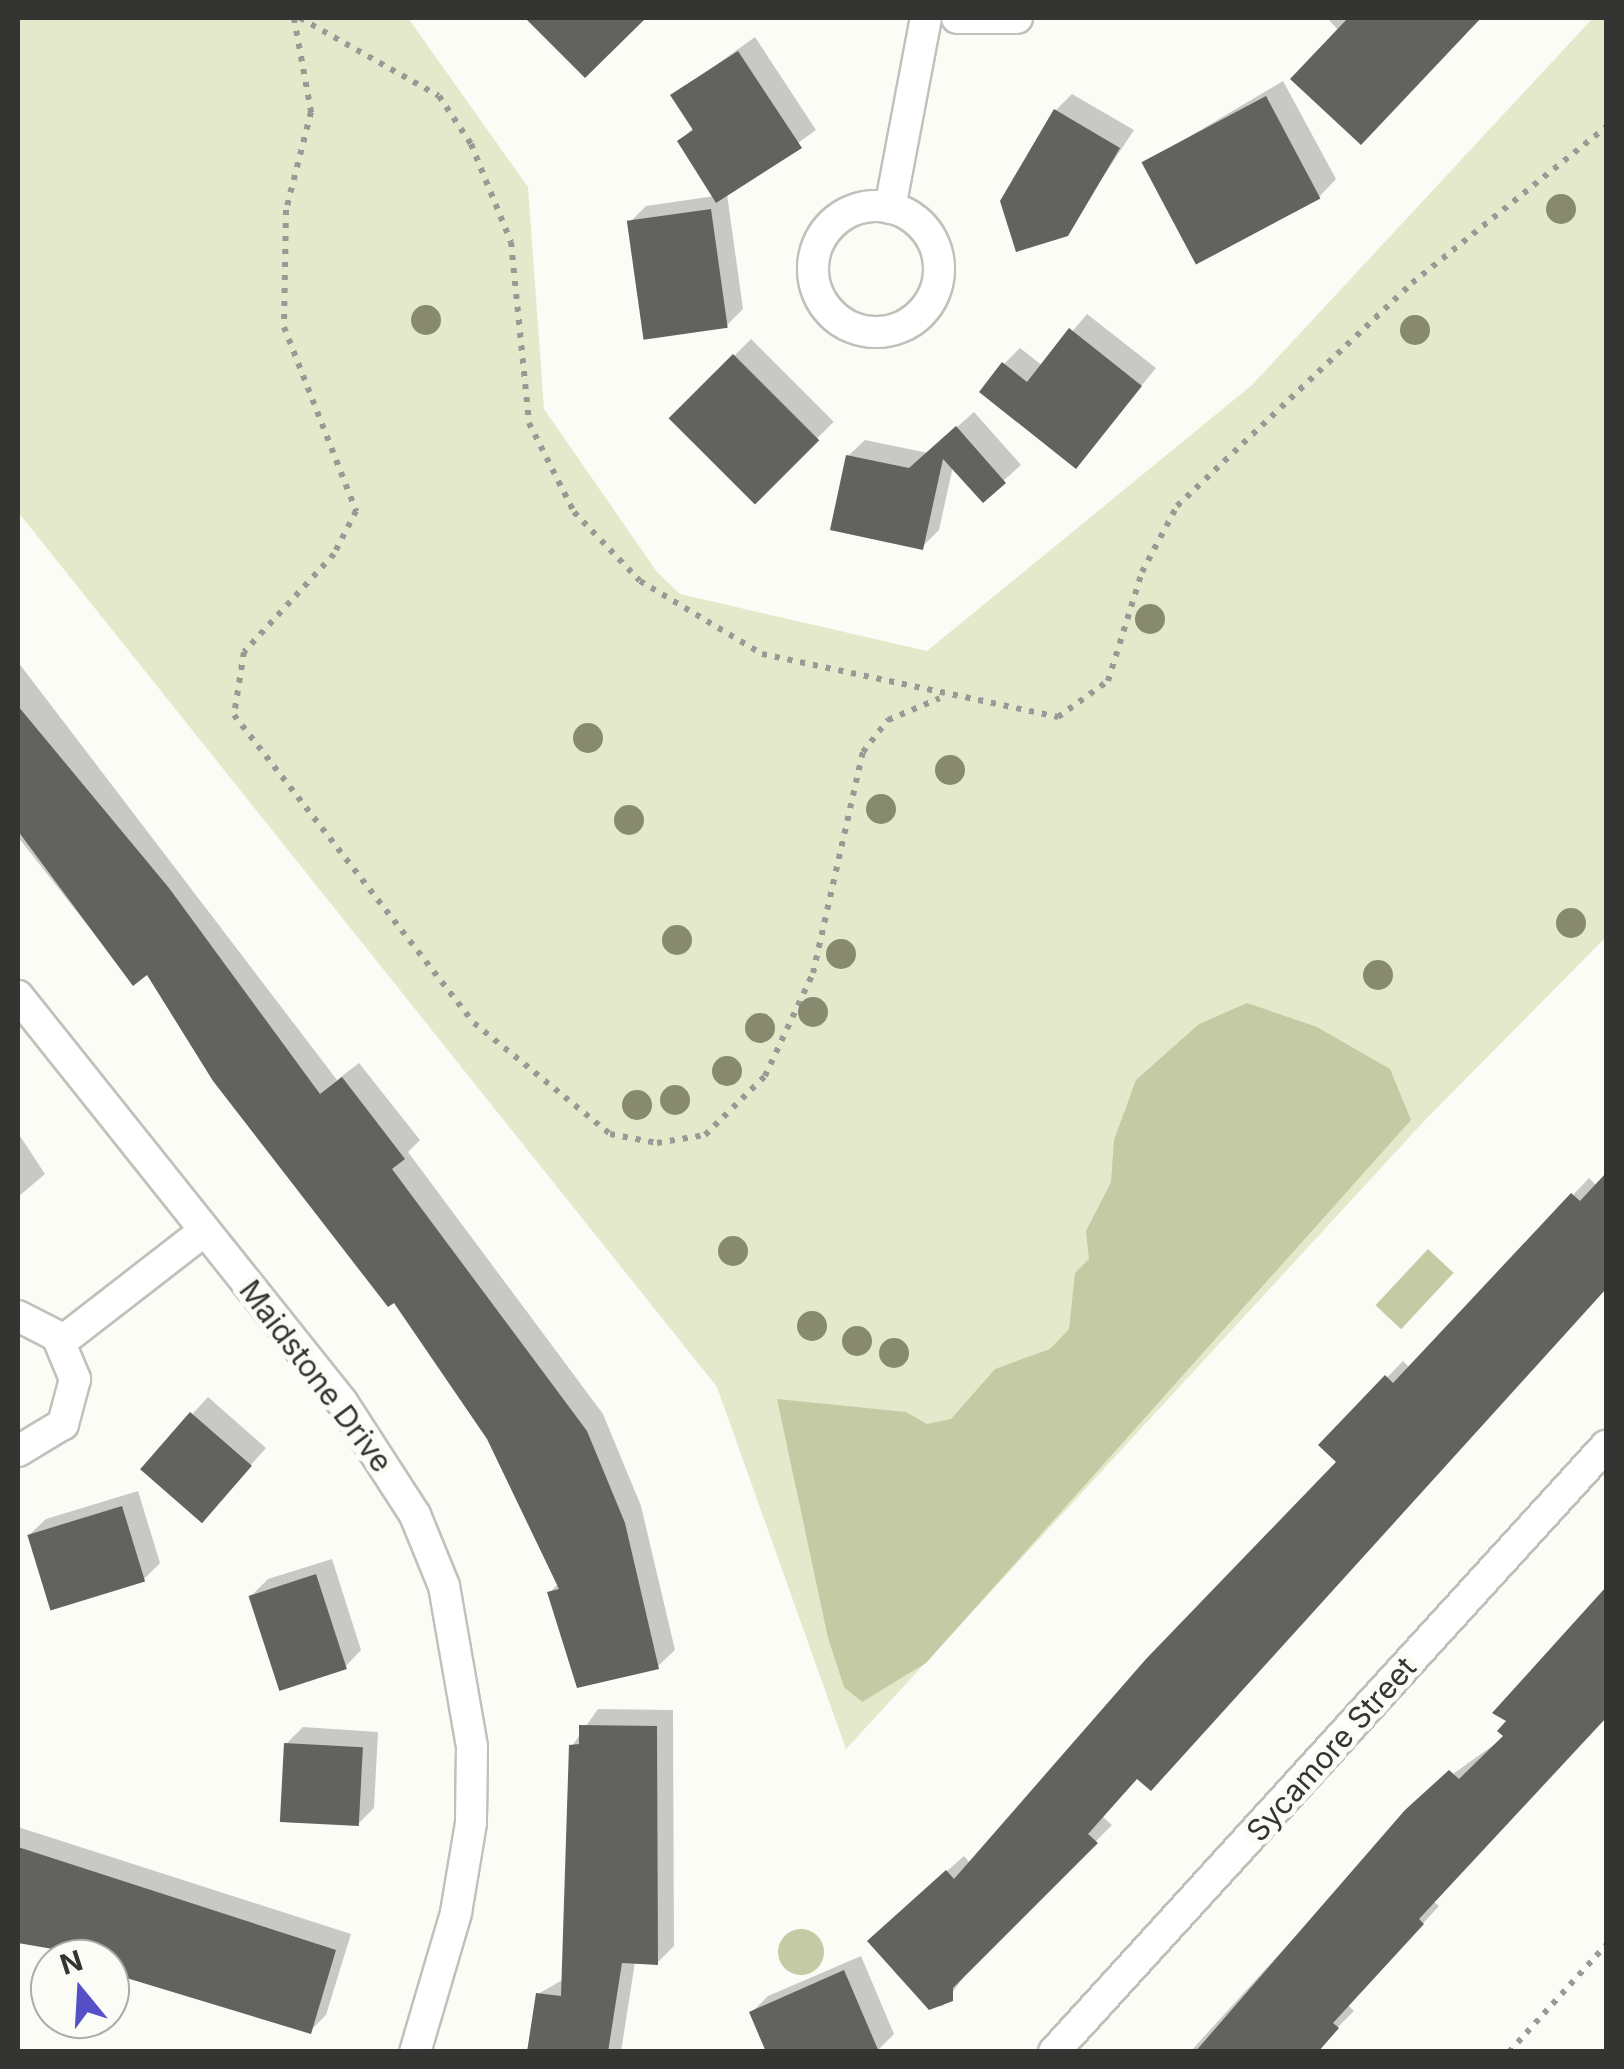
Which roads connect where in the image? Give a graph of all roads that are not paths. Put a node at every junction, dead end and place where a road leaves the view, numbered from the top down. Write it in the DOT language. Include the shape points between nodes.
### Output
graph roads {
  1 [pos="926,18"];
  2 [pos="957,18"];
  3 [pos="1017,18"];
  4 [pos="890,208"];
  5 [pos="18,996"];
  6 [pos="204,1231"];
  7 [pos="18,1316"];
  8 [pos="61,1342"];
  9 [pos="1606,1446"];
  10 [pos="18,1451"];
  11 [pos="414,2052"];
  12 [pos="1054,2052"];
  1 -- 4 [label="street"];
  2 -- 3 [label="street"];
  4 -- 4 [label="street" via="847,213 813,262 821,301 870,332 924,309 939,269 925,229"];
  5 -- 6 [label="street, Maidstone Drive"];
  6 -- 8 [label="street"];
  6 -- 11 [label="street, Maidstone Drive" via="390,1470 458,1636 471,1823 456,1913"];
  7 -- 8 [label="street"];
  8 -- 10 [label="street" via="76,1378 73,1402 46,1440"];
  9 -- 12 [label="street, Sycamore Street"];
}
